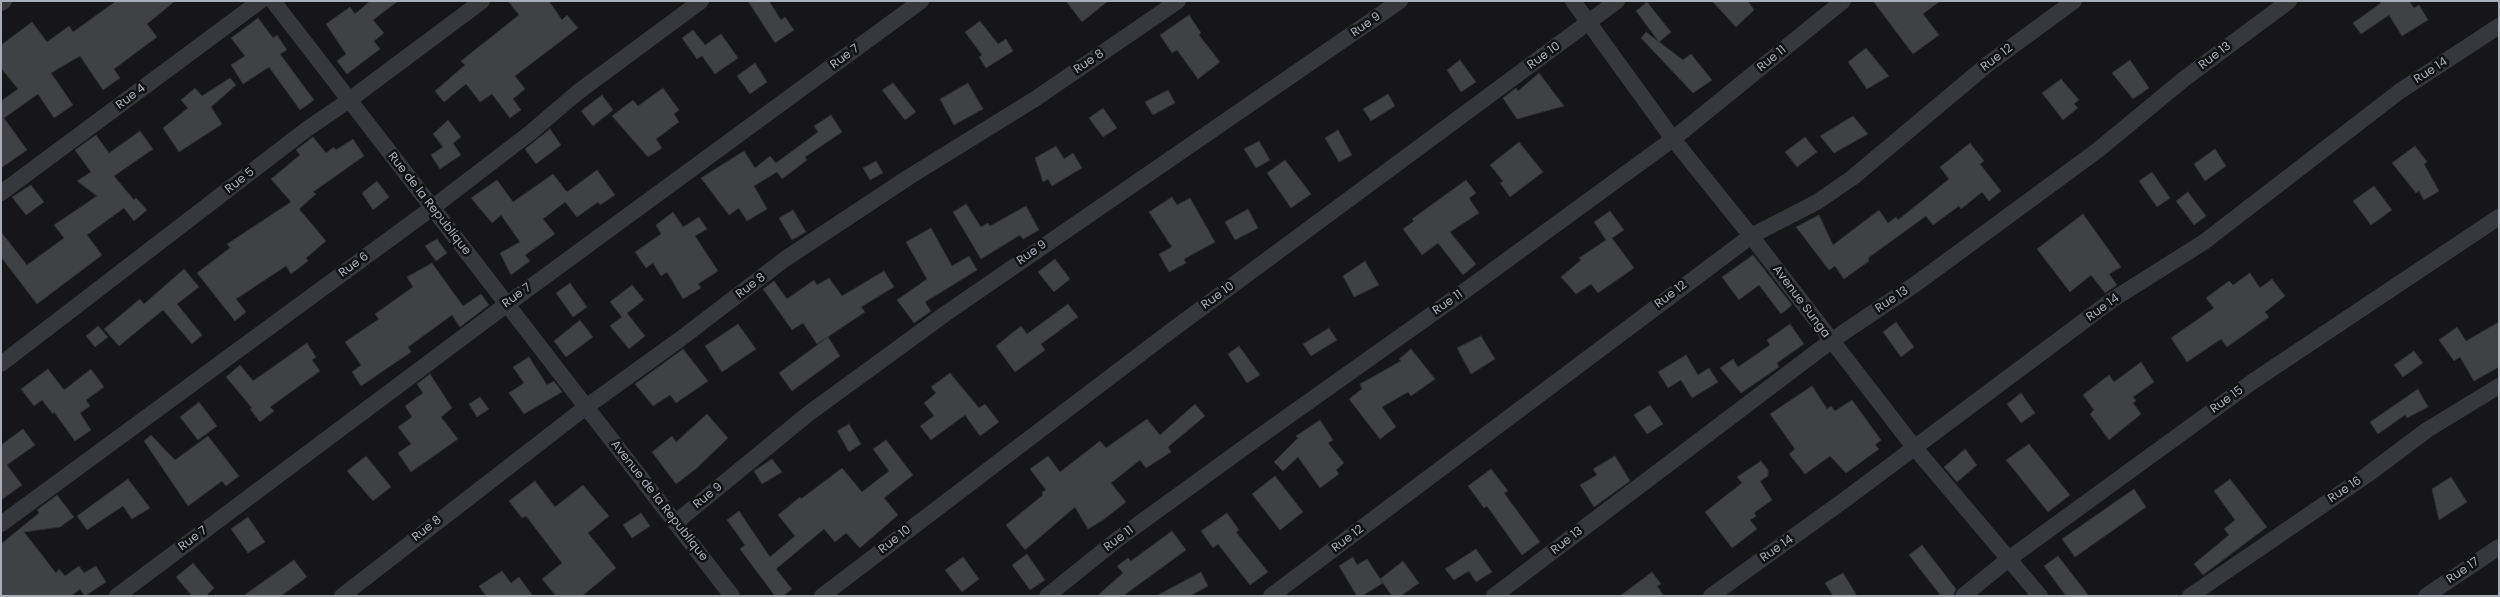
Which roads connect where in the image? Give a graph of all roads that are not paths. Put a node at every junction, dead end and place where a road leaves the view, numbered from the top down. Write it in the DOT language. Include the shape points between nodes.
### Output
graph roads {
  1 [pos="260,1"];
  2 [pos="273,1"];
  3 [pos="482,1"];
  4 [pos="702,1"];
  5 [pos="921,1"];
  6 [pos="1178,1"];
  7 [pos="1400,1"];
  8 [pos="1573,1"];
  9 [pos="1617,1"];
  10 [pos="1843,1"];
  11 [pos="2074,1"];
  12 [pos="2289,1"];
  13 [pos="1589,23"];
  14 [pos="2499,26"];
  15 [pos="348,101"];
  16 [pos="1673,139"];
  17 [pos="1,193"];
  18 [pos="432,208"];
  19 [pos="2499,217"];
  20 [pos="1751,236"];
  21 [pos="506,305"];
  22 [pos="1831,341"];
  23 [pos="1,364"];
  24 [pos="2499,386"];
  25 [pos="586,407"];
  26 [pos="1914,447"];
  27 [pos="675,523"];
  28 [pos="1,524"];
  29 [pos="2499,547"];
  30 [pos="2010,558"];
  31 [pos="117,596"];
  32 [pos="342,596"];
  33 [pos="732,596"];
  34 [pos="822,596"];
  35 [pos="1047,596"];
  36 [pos="1271,596"];
  37 [pos="1494,596"];
  38 [pos="1711,596"];
  39 [pos="1963,596"];
  40 [pos="2040,596"];
  41 [pos="2190,596"];
  42 [pos="2426,596"];
  1 -- 17 [label="street, Rue 4"];
  2 -- 15 [label="street, Rue de la Republique"];
  3 -- 15 [label="street, Rue 5"];
  4 -- 18 [label="street, Rue 6" via="578,92"];
  5 -- 21 [label="street, Rue 7"];
  6 -- 25 [label="street, Rue 8" via="1035,99 786,259"];
  7 -- 27 [label="street, Rue 9" via="945,314 808,414"];
  8 -- 13 [label="street, Avenue Sunga"];
  9 -- 13 [label="street, Rue 10"];
  10 -- 16 [label="street, Rue 11"];
  11 -- 20 [label="street, Rue 12" via="1988,64 1852,178 1817,202"];
  12 -- 22 [label="street, Rue 13" via="2184,79 2098,150 1917,283"];
  13 -- 16 [label="street, Avenue Sunga"];
  13 -- 34 [label="street, Rue 10" via="1168,333"];
  14 -- 26 [label="street, Rue 14" via="2400,91 2204,242 2112,300"];
  15 -- 18 [label="street, Rue de la Republique"];
  15 -- 23 [label="street, Rue 5" via="306,129"];
  16 -- 20 [label="street, Avenue Sunga"];
  16 -- 35 [label="street, Rue 11" via="1118,539"];
  18 -- 21 [label="street, Rue de la Republique"];
  18 -- 28 [label="street, Rue 6"];
  19 -- 30 [label="street, Rue 15" via="2252,382"];
  20 -- 22 [label="street, Avenue Sunga"];
  20 -- 36 [label="street, Rue 12"];
  21 -- 25 [label="street, Rue de la Republique"];
  21 -- 31 [label="street, Rue 7"];
  22 -- 26 [label="street, Avenue Sunga"];
  22 -- 37 [label="street, Rue 13"];
  24 -- 41 [label="street, Rue 16" via="2427,430"];
  25 -- 27 [label="street, Avenue de la Republique"];
  25 -- 32 [label="street, Rue 8"];
  26 -- 30 [label="street, Avenue Sunga"];
  26 -- 38 [label="street, Rue 14"];
  27 -- 33 [label="street, Avenue de la Republique"];
  29 -- 42 [label="street, Rue 17"];
  30 -- 39 [label="street, Rue 15"];
  30 -- 40 [label="street, Avenue Sunga"];
}
